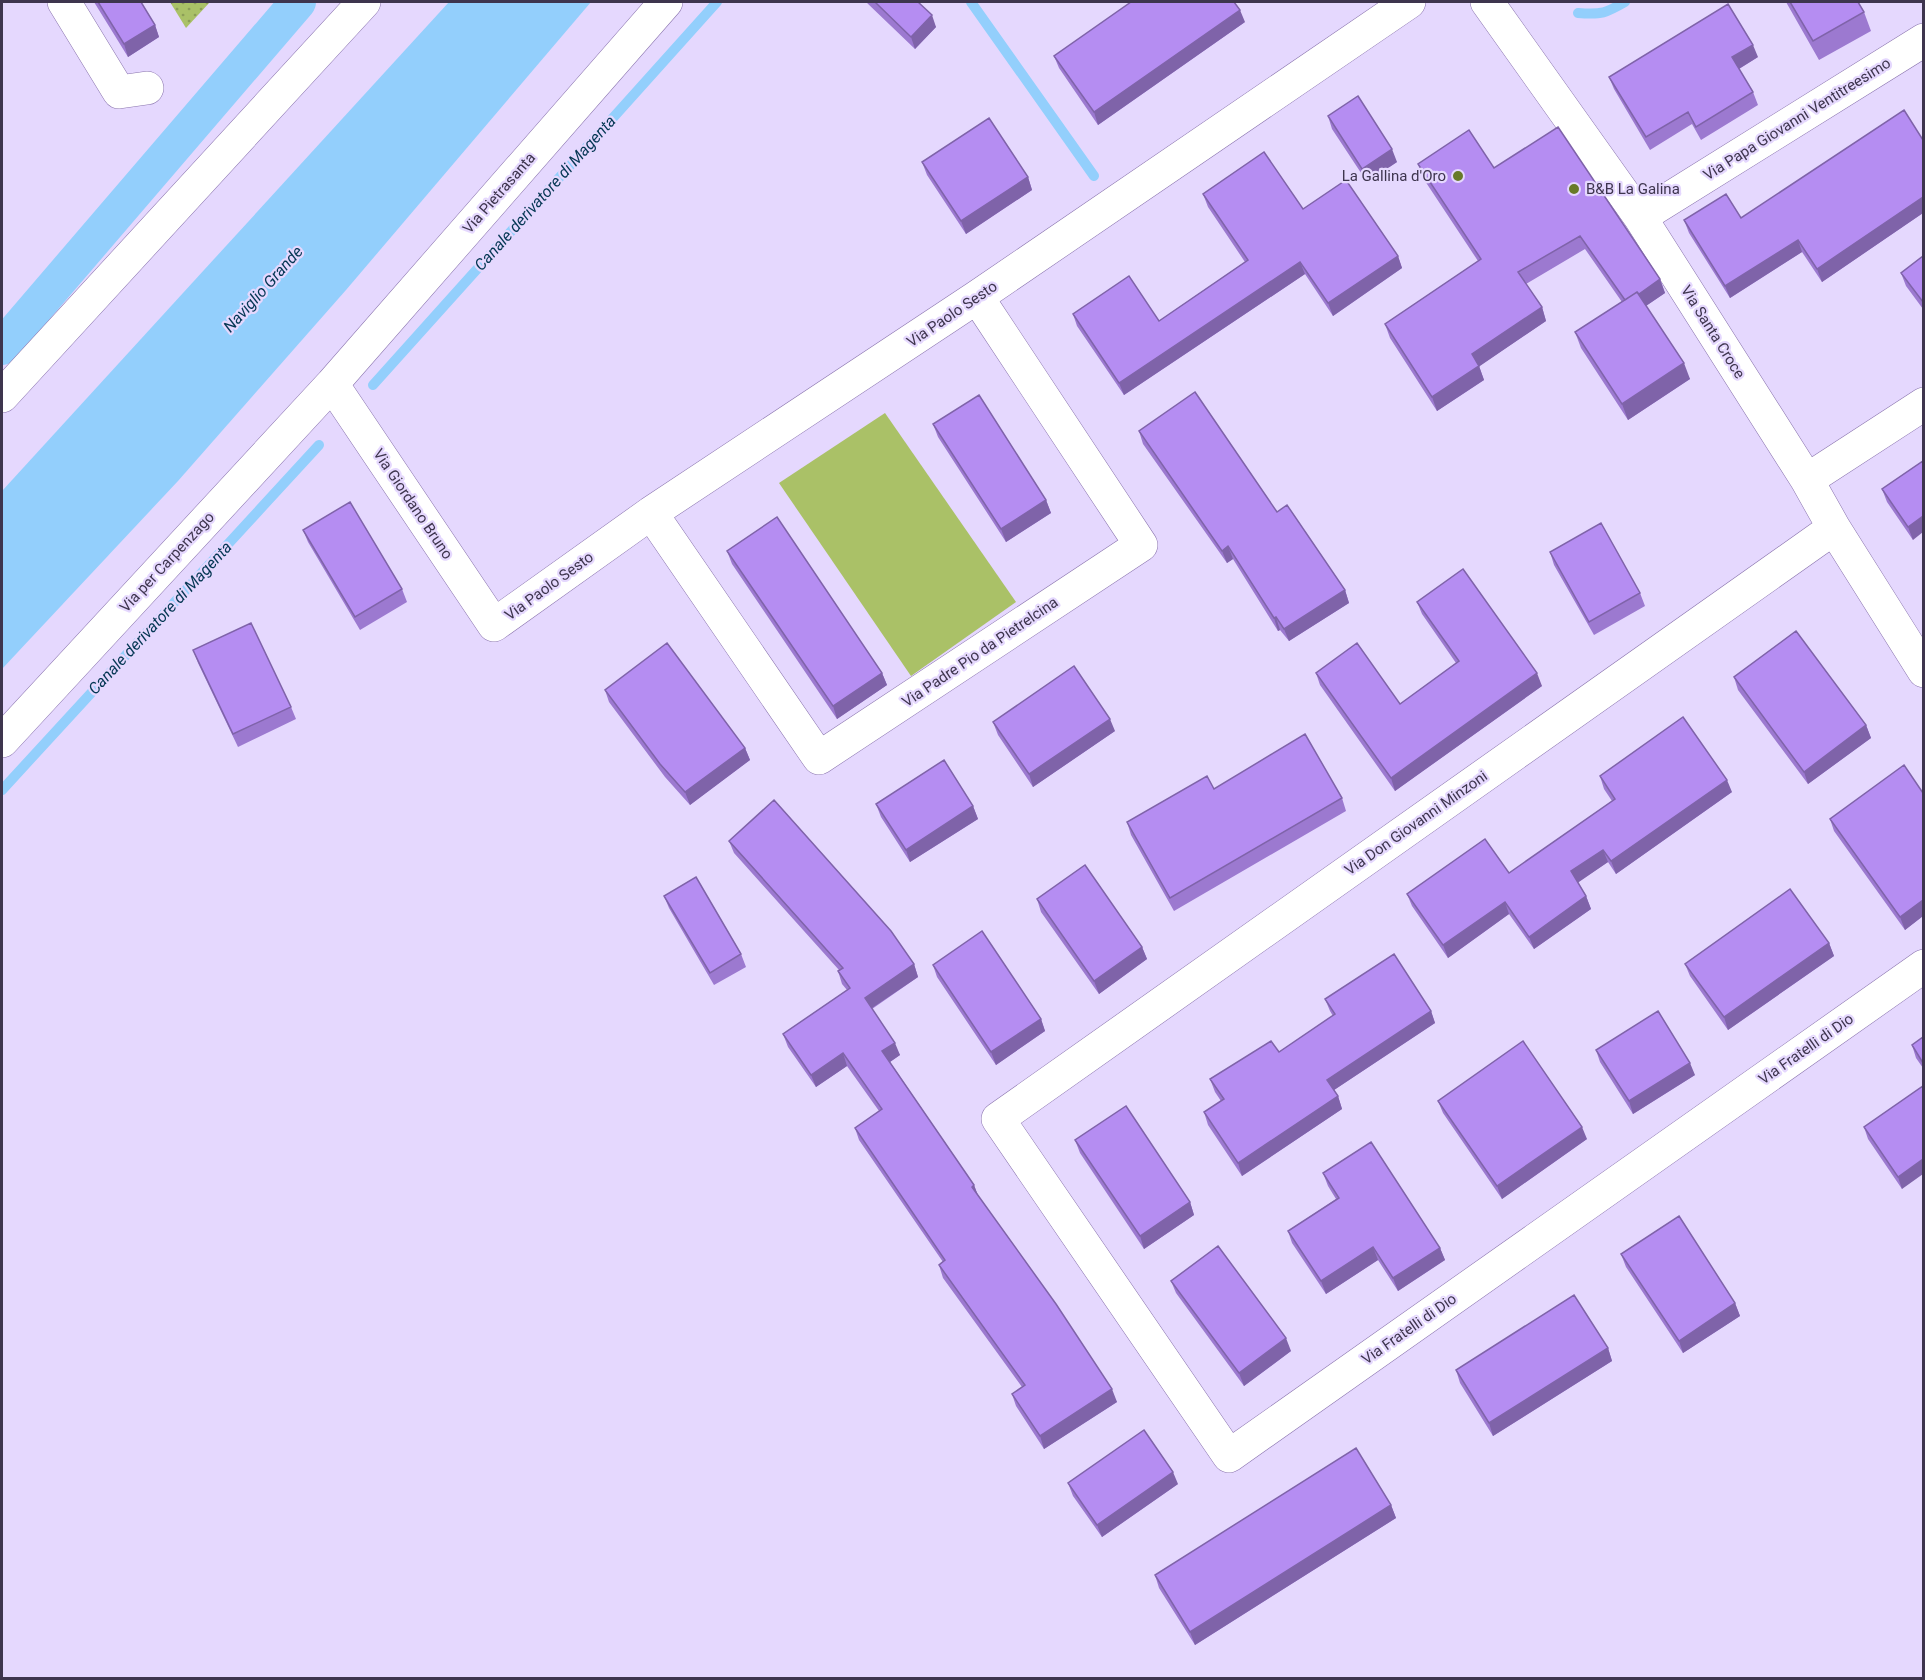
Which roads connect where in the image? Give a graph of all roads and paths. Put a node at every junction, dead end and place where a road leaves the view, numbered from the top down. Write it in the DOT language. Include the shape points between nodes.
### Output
graph roads {
  1 [pos="64,2"];
  2 [pos="364,2"];
  3 [pos="666,2"];
  4 [pos="1409,2"];
  5 [pos="1487,2"];
  6 [pos="1923,40"];
  7 [pos="147,88"];
  8 [pos="1640,217"];
  9 [pos="976,297"];
  10 [pos="332,384"];
  11 [pos="2,396"];
  12 [pos="1923,404"];
  13 [pos="1807,480"];
  14 [pos="651,513"];
  15 [pos="1834,528"];
  16 [pos="494,625"];
  17 [pos="1923,671"];
  18 [pos="2,741"];
  19 [pos="1923,966"];
  20 [pos="998,1119"];
  1 -- 7 [label="street" via="119,92"];
  2 -- 11 [label="street"];
  3 -- 10 [label="street, Via Pietrasanta"];
  4 -- 9 [label="street, Via Paolo Sesto"];
  5 -- 8 [label="street, Via Santa Croce"];
  6 -- 8 [label="street, Via Papa Giovanni Ventitreesimo"];
  8 -- 13 [label="street, Via Santa Croce"];
  9 -- 14 [label="street, Via Paolo Sesto"];
  9 -- 14 [label="street, Via Padre Pio da Pietrelcina" via="1141,545 819,758"];
  10 -- 16 [label="street, Via Giordano Bruno"];
  10 -- 18 [label="street, Via per Carpenzago"];
  12 -- 13 [label="street"];
  13 -- 15 [label="street, Via Santa Croce"];
  14 -- 16 [label="street, Via Paolo Sesto"];
  15 -- 17 [label="street, Via Santa Croce"];
  15 -- 20 [label="street, Via Don Giovanni Minzoni"];
  19 -- 20 [label="street, Via Fratelli di Dio" via="1229,1456"];
}
